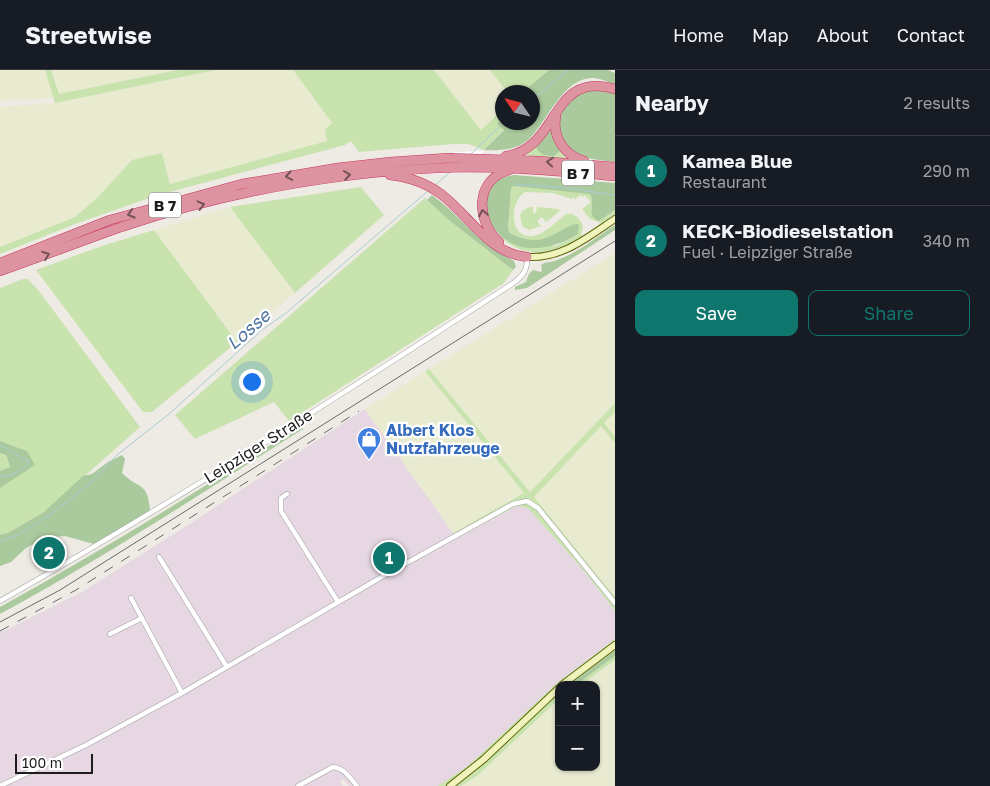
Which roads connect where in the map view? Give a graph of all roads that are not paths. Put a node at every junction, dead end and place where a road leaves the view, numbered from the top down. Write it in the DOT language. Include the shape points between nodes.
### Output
graph roads {
  1 [pos="615,89"];
  2 [pos="559,107"];
  3 [pos="482,158"];
  4 [pos="599,166"];
  5 [pos="615,167"];
  6 [pos="515,168"];
  7 [pos="373,172"];
  8 [pos="615,176"];
  9 [pos="615,219"];
  10 [pos="527,257"];
  11 [pos="0,263"];
  12 [pos="0,271"];
  13 [pos="288,494"];
  14 [pos="160,557"];
  15 [pos="131,598"];
  16 [pos="0,601"];
  17 [pos="338,602"];
  18 [pos="615,603"];
  19 [pos="142,618"];
  20 [pos="110,634"];
  21 [pos="615,645"];
  22 [pos="227,667"];
  23 [pos="567,681"];
  24 [pos="555,692"];
  25 [pos="182,693"];
  26 [pos="0,786"];
  27 [pos="298,786"];
  28 [pos="357,786"];
  29 [pos="450,786"];
  1 -- 2 [label="highway" via="596,85 582,87 570,94"];
  2 -- 3 [label="highway" via="542,134 529,147 512,155"];
  2 -- 4 [label="highway" via="555,128 561,145 577,159"];
  4 -- 3 [label="highway, B 7, one-way"];
  3 -- 11 [label="highway, B 7, one-way" via="390,162 242,184 110,220"];
  4 -- 5 [label="highway, B 7"];
  6 -- 7 [label="highway, B 7"];
  6 -- 8 [label="highway, B 7"];
  10 -- 6 [label="highway, one-way" via="496,240 482,212 483,197 490,182 500,173"];
  7 -- 10 [label="highway" via="421,183 441,195 492,243 512,254"];
  12 -- 7 [label="highway, B 7, one-way" via="123,227 192,207 286,185"];
  9 -- 10 [label="main road" via="562,252 547,257"];
  10 -- 16 [label="street, Leipziger Straße" via="526,269 512,284 93,549"];
  13 -- 17 [label="street" via="281,498 281,511"];
  14 -- 22 [label="street"];
  15 -- 19 [label="street"];
  17 -- 18 [label="street" via="513,504 527,501 538,508"];
  17 -- 22 [label="street"];
  19 -- 20 [label="street"];
  19 -- 25 [label="street"];
  21 -- 23 [label="main road"];
  22 -- 25 [label="street"];
  24 -- 29 [label="main road" via="484,760"];
  25 -- 26 [label="street" via="86,745"];
  27 -- 28 [label="street" via="333,767 343,770"];
}
